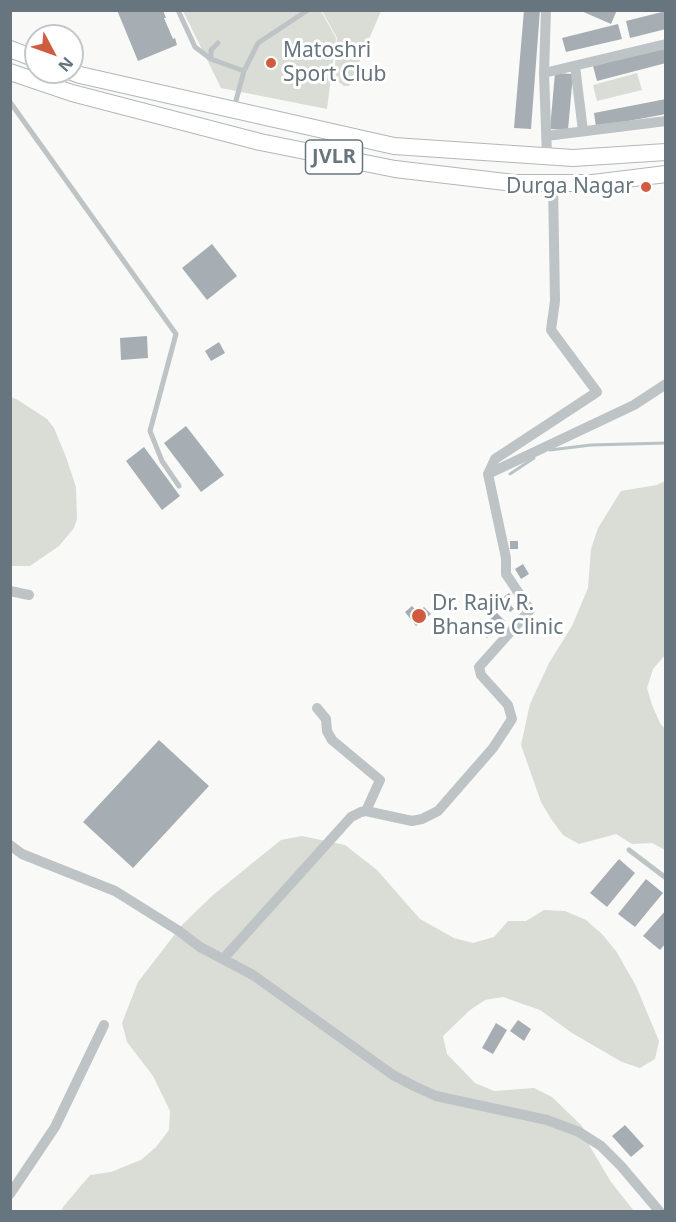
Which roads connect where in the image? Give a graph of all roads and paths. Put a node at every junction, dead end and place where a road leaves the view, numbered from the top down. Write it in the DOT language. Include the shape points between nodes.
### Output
graph roads {
  1 [pos="178,10"];
  2 [pos="308,10"];
  3 [pos="546,10"];
  4 [pos="218,43"];
  5 [pos="666,44"];
  6 [pos="211,59"];
  7 [pos="575,66"];
  8 [pos="244,71"];
  9 [pos="10,72"];
  10 [pos="544,73"];
  11 [pos="84,75"];
  12 [pos="10,102"];
  13 [pos="233,110"];
  14 [pos="666,121"];
  15 [pos="583,131"];
  16 [pos="546,136"];
  17 [pos="666,152"];
  18 [pos="547,156"];
  19 [pos="666,174"];
  20 [pos="552,183"];
  21 [pos="666,384"];
  22 [pos="488,474"];
  23 [pos="179,486"];
  24 [pos="10,591"];
  25 [pos="28,595"];
  26 [pos="317,708"];
  27 [pos="366,811"];
  28 [pos="10,845"];
  29 [pos="628,850"];
  30 [pos="666,878"];
  31 [pos="223,959"];
  32 [pos="104,1025"];
  33 [pos="10,1194"];
  34 [pos="660,1212"];
  1 -- 6 [label="lane" via="195,46"];
  2 -- 8 [label="lane" via="258,43"];
  3 -- 10 [label="street"];
  4 -- 6 [label="lane" via="211,50"];
  5 -- 7 [label="street"];
  6 -- 8 [label="lane"];
  7 -- 10 [label="street"];
  7 -- 15 [label="street"];
  8 -- 13 [label="lane"];
  9 -- 20 [label="main road, JVLR" via="72,93 260,142 395,170 514,183"];
  10 -- 16 [label="street"];
  11 -- 13 [label="main road, JVLR"];
  12 -- 23 [label="lane" via="176,334 150,431 162,461"];
  13 -- 18 [label="main road, JVLR" via="394,146"];
  14 -- 15 [label="street"];
  15 -- 16 [label="street"];
  16 -- 18 [label="street"];
  17 -- 18 [label="main road, JVLR"];
  19 -- 20 [label="main road, JVLR" via="593,183"];
  20 -- 22 [label="street" via="555,301 551,330 597,392 495,459"];
  21 -- 22 [label="street" via="634,405"];
  22 -- 27 [label="street" via="506,574 530,610 479,668 508,705 512,719 493,748 438,811 412,821"];
  24 -- 25 [label="street"];
  26 -- 27 [label="street" via="326,719 332,740 380,780"];
  27 -- 31 [label="street" via="351,817"];
  28 -- 31 [label="street" via="22,854 115,891"];
  29 -- 30 [label="lane"];
  31 -- 34 [label="street" via="253,975 414,1086 436,1096 547,1120 579,1132 601,1146"];
  32 -- 33 [label="street" via="55,1127"];
}
